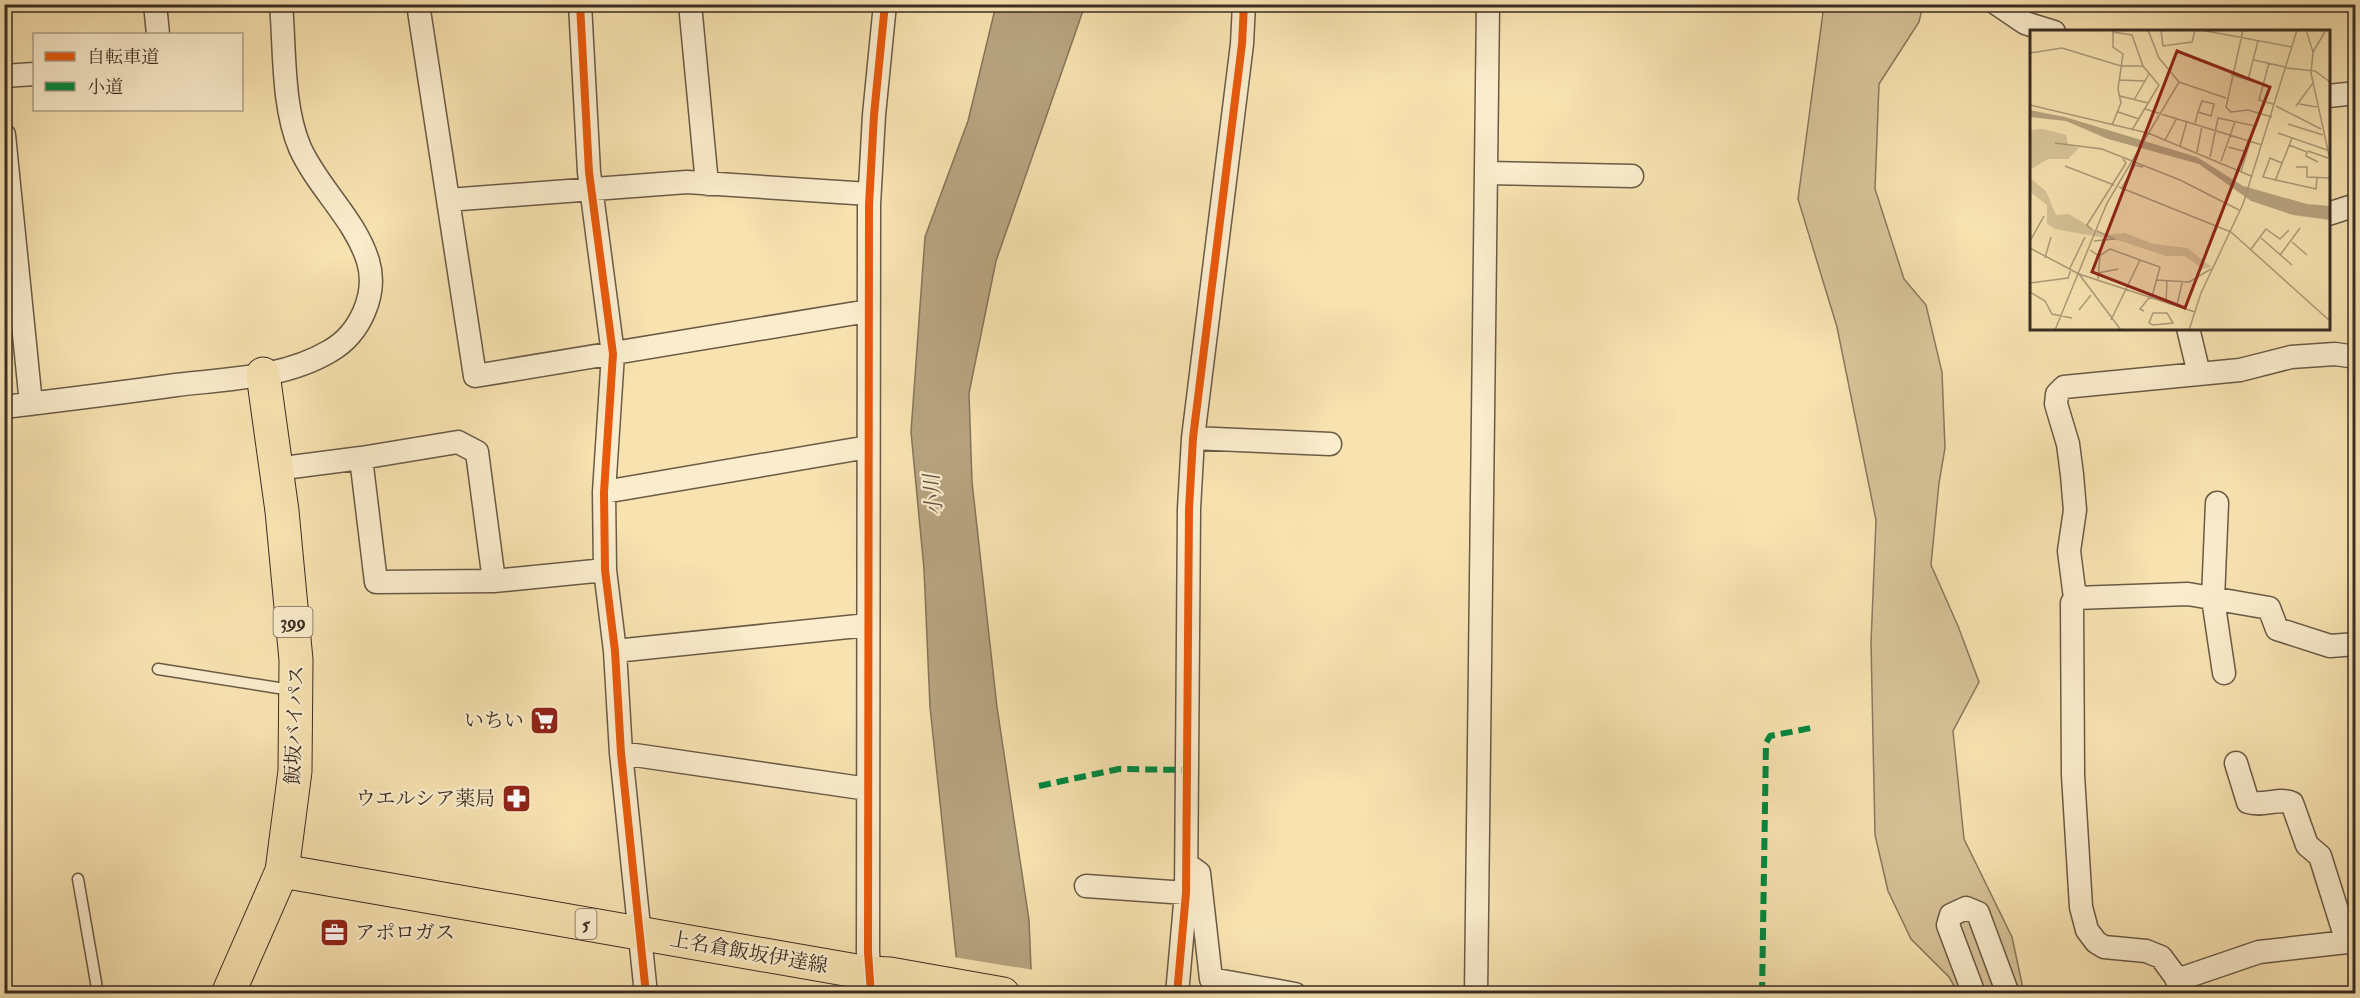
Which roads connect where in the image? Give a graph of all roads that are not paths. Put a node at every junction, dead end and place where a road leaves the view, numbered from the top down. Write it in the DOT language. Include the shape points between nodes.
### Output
graph roads {
  1 [pos="155,4"];
  2 [pos="281,4"];
  3 [pos="418,4"];
  4 [pos="580,4"];
  5 [pos="690,4"];
  6 [pos="885,4"];
  7 [pos="1245,4"];
  8 [pos="1488,4"];
  9 [pos="1997,4"];
  10 [pos="2048,30"];
  11 [pos="158,33"];
  12 [pos="33,74"];
  13 [pos="4,76"];
  14 [pos="2355,93"];
  15 [pos="2330,96"];
  16 [pos="4,135"];
  17 [pos="1486,173"];
  18 [pos="1632,176"];
  19 [pos="707,184"];
  20 [pos="592,189"];
  21 [pos="869,194"];
  22 [pos="448,200"];
  23 [pos="2355,205"];
  24 [pos="2330,213"];
  25 [pos="9,232"];
  26 [pos="868,311"];
  27 [pos="2188,330"];
  28 [pos="613,354"];
  29 [pos="2355,357"];
  30 [pos="263,374"];
  31 [pos="2199,374"];
  32 [pos="31,404"];
  33 [pos="4,406"];
  34 [pos="1193,438"];
  35 [pos="1330,444"];
  36 [pos="868,447"];
  37 [pos="361,458"];
  38 [pos="276,469"];
  39 [pos="604,492"];
  40 [pos="2217,503"];
  41 [pos="605,570"];
  42 [pos="494,581"];
  43 [pos="2075,598"];
  44 [pos="2213,599"];
  45 [pos="868,625"];
  46 [pos="2355,644"];
  47 [pos="615,651"];
  48 [pos="158,669"];
  49 [pos="2224,673"];
  50 [pos="296,690"];
  51 [pos="621,753"];
  52 [pos="2236,763"];
  53 [pos="868,789"];
  54 [pos="1186,864"];
  55 [pos="282,871"];
  56 [pos="78,879"];
  57 [pos="1086,886"];
  58 [pos="1186,893"];
  59 [pos="640,933"];
  60 [pos="2351,942"];
  61 [pos="876,980"];
  62 [pos="2180,987"];
  63 [pos="100,992"];
  64 [pos="228,993"];
  65 [pos="646,993"];
  66 [pos="1003,993"];
  67 [pos="1177,993"];
  68 [pos="1295,993"];
  69 [pos="1476,993"];
  70 [pos="1974,993"];
  71 [pos="2008,993"];
  1 -- 11 [label="street"];
  2 -- 30 [label="street" via="289,101 300,147 365,252 371,290 359,321 340,345 315,359"];
  3 -- 22 [label="street"];
  4 -- 20 [label="street"];
  5 -- 19 [label="street"];
  6 -- 21 [label="street"];
  7 -- 34 [label="street"];
  8 -- 17 [label="street"];
  9 -- 10 [label="street" via="2025,23"];
  12 -- 13 [label="street"];
  14 -- 15 [label="street"];
  16 -- 25 [label="street"];
  17 -- 18 [label="street"];
  17 -- 69 [label="street"];
  19 -- 20 [label="street"];
  19 -- 21 [label="street"];
  20 -- 22 [label="street"];
  20 -- 28 [label="street"];
  21 -- 26 [label="street"];
  22 -- 28 [label="street" via="475,376"];
  23 -- 24 [label="street"];
  25 -- 32 [label="street"];
  26 -- 28 [label="street"];
  26 -- 36 [label="street"];
  27 -- 31 [label="street"];
  28 -- 39 [label="street"];
  29 -- 31 [label="street" via="2291,357 2240,370"];
  30 -- 32 [label="street"];
  30 -- 38 [label="main road, 飯坂バイパス / 399"];
  31 -- 43 [label="street" via="2075,384 2057,394 2072,475 2075,510 2069,551"];
  32 -- 33 [label="street"];
  34 -- 35 [label="street"];
  34 -- 54 [label="street"];
  36 -- 39 [label="street"];
  36 -- 45 [label="street"];
  37 -- 38 [label="street"];
  37 -- 42 [label="street" via="376,582"];
  37 -- 42 [label="street" via="458,442 477,452"];
  38 -- 50 [label="main road, 飯坂バイパス / 399"];
  39 -- 41 [label="street"];
  40 -- 44 [label="street"];
  41 -- 42 [label="street"];
  41 -- 47 [label="street"];
  43 -- 44 [label="street" via="2188,594"];
  43 -- 62 [label="street" via="2071,608 2073,775 2081,907 2087,930 2104,947 2146,951 2161,957"];
  44 -- 46 [label="street" via="2269,608 2277,629 2330,646"];
  44 -- 49 [label="street"];
  45 -- 47 [label="street"];
  45 -- 53 [label="street"];
  47 -- 51 [label="street"];
  48 -- 50 [label="lane"];
  50 -- 55 [label="main road, 飯坂バイパス / 399" via="295,771"];
  51 -- 53 [label="street"];
  51 -- 59 [label="street"];
  52 -- 60 [label="street" via="2248,802 2259,806 2292,803 2307,845 2320,856"];
  53 -- 61 [label="street"];
  54 -- 58 [label="street"];
  54 -- 68 [label="street" via="1199,873 1211,979"];
  55 -- 59 [label="main road, 上名倉飯坂伊達線 / 5"];
  55 -- 64 [label="main road, 飯坂バイパス / 399"];
  56 -- 63 [label="lane"];
  57 -- 58 [label="street"];
  58 -- 67 [label="street"];
  59 -- 61 [label="main road, 上名倉飯坂伊達線 / 5"];
  59 -- 65 [label="street"];
  60 -- 62 [label="street" via="2259,952"];
  61 -- 66 [label="main road, 上名倉飯坂伊達線 / 5"];
  70 -- 71 [label="street" via="1948,925 1951,915 1966,908 1978,913"];
}
